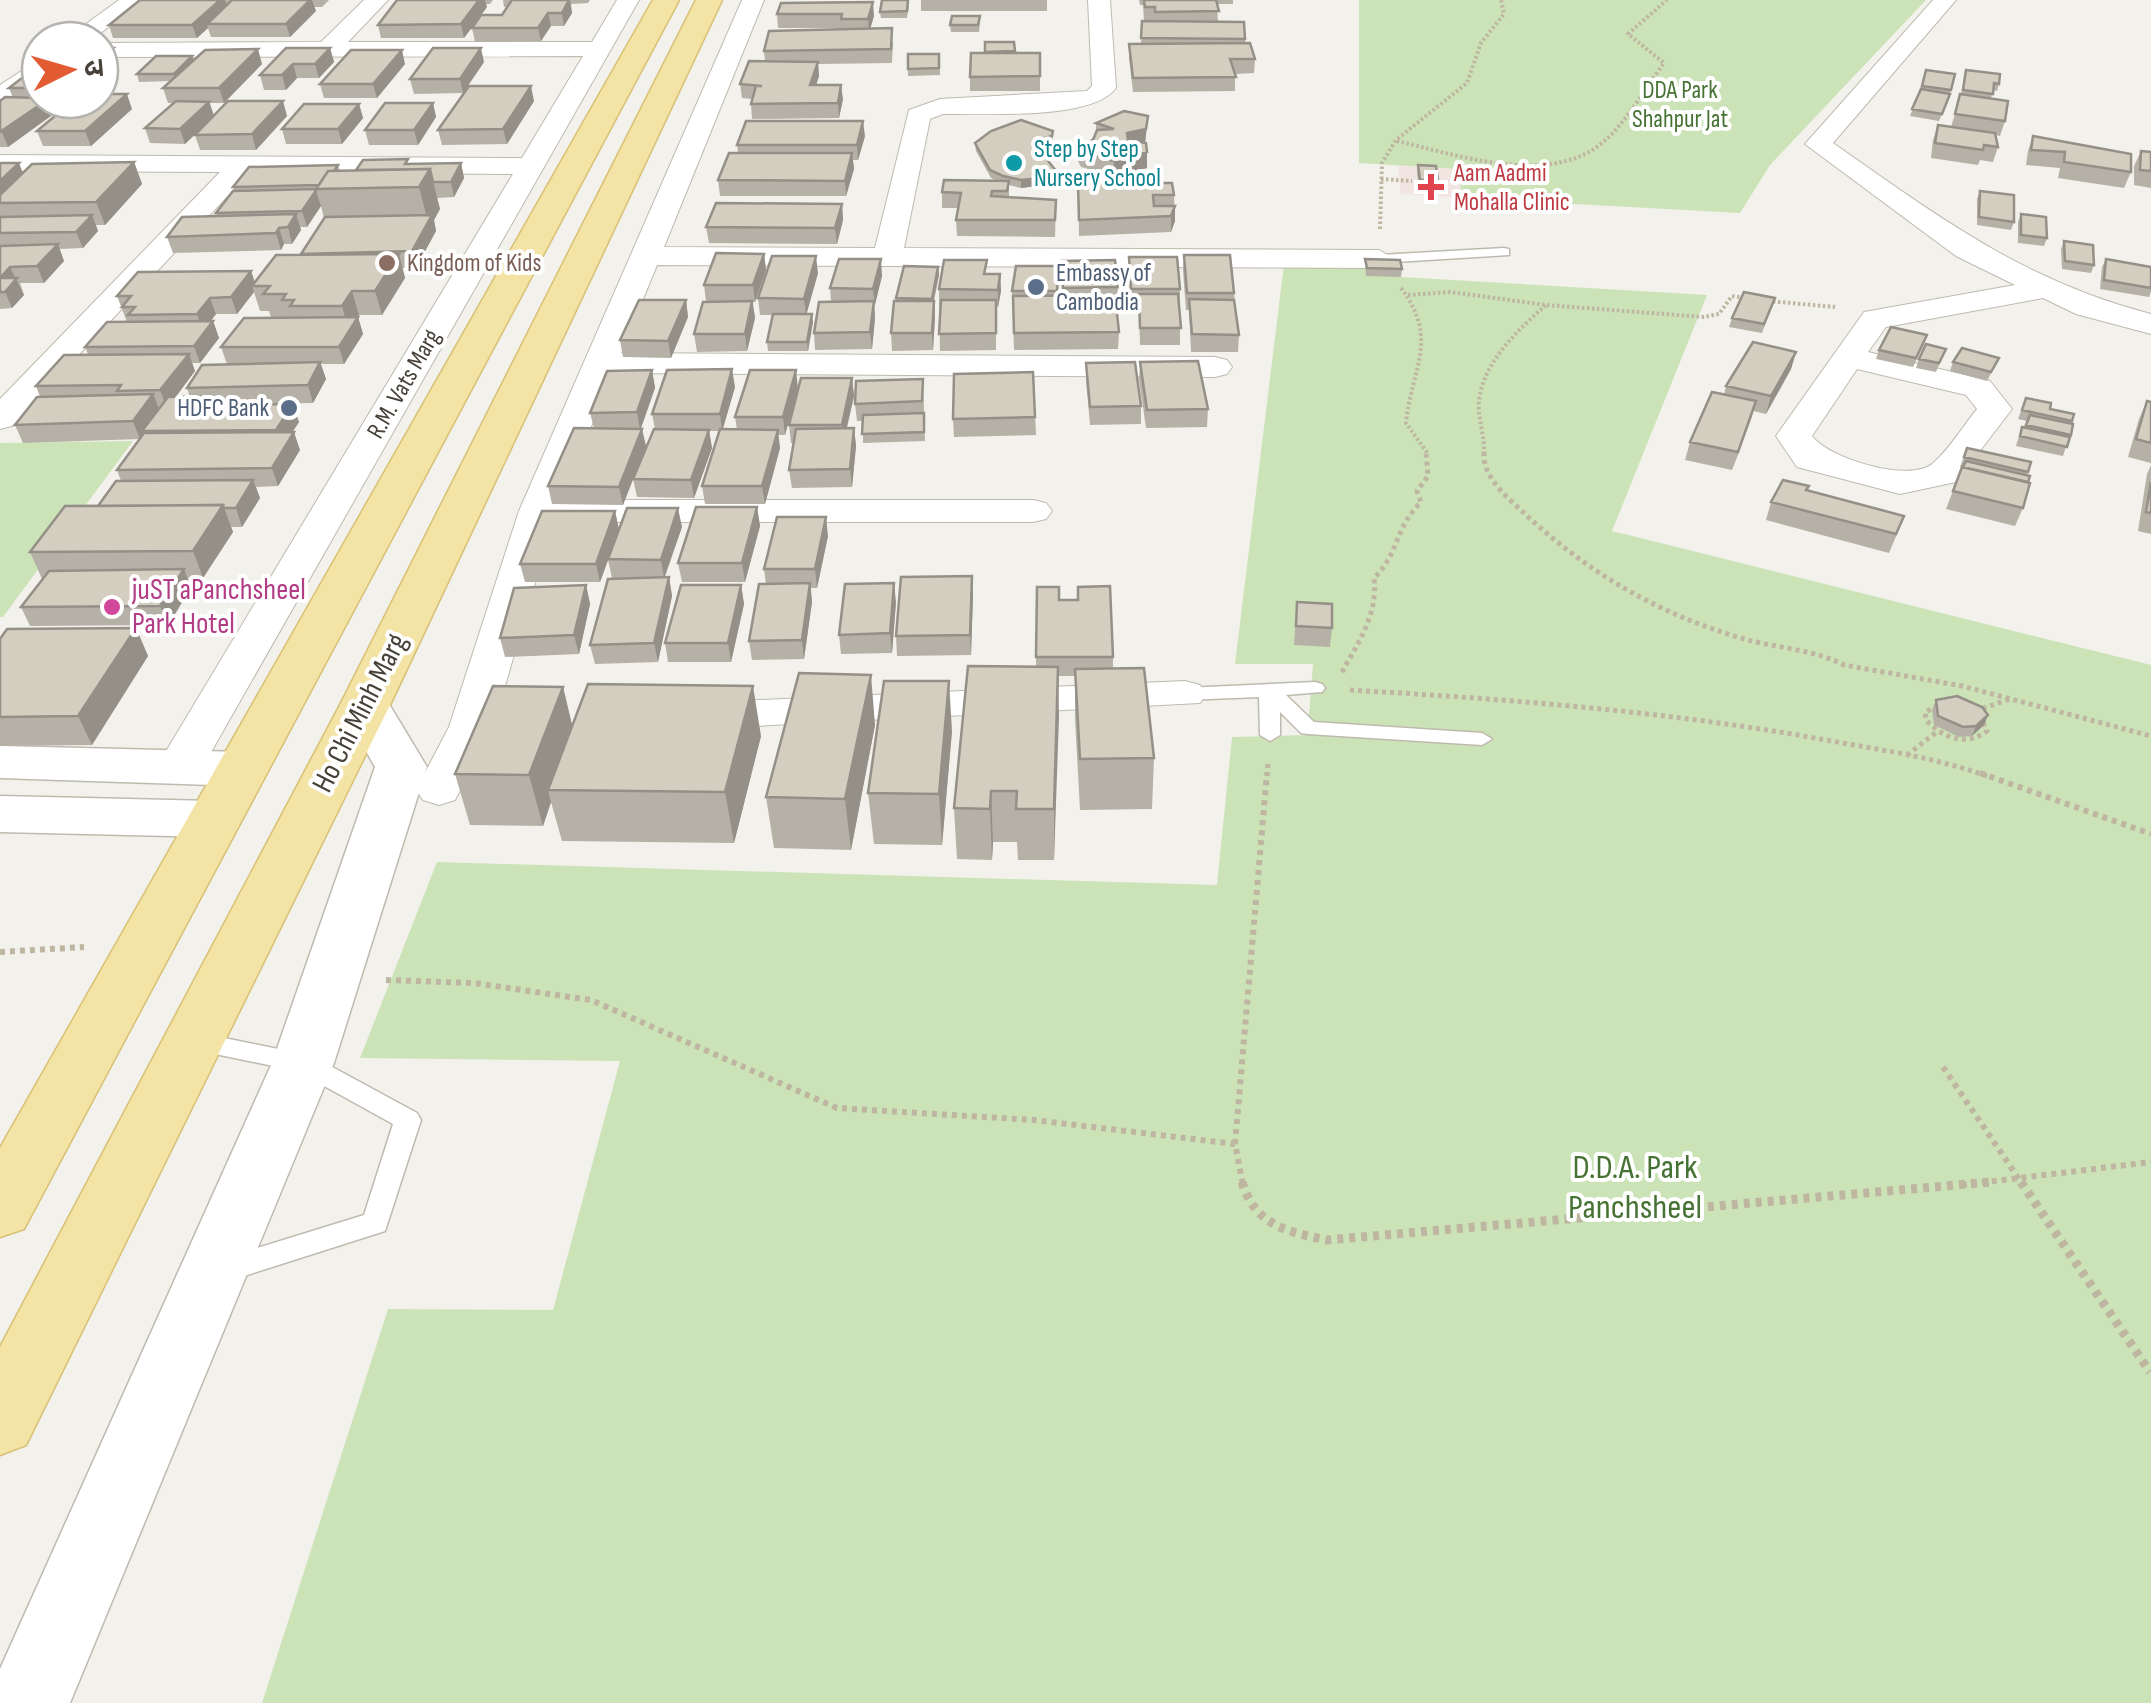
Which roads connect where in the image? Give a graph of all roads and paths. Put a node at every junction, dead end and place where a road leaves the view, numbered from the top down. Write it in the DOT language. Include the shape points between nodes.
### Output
graph roads {
  1 [pos="134,0"];
  2 [pos="377,0"];
  3 [pos="628,0"];
  4 [pos="666,0"];
  5 [pos="709,0"];
  6 [pos="753,0"];
  7 [pos="1099,0"];
  8 [pos="1501,0"];
  9 [pos="1667,0"];
  10 [pos="1945,0"];
  11 [pos="105,20"];
  12 [pos="598,49"];
  13 [pos="120,50"];
  14 [pos="327,50"];
  15 [pos="1396,140"];
  16 [pos="0,164"];
  17 [pos="242,164"];
  18 [pos="532,166"];
  19 [pos="1381,179"];
  20 [pos="1412,181"];
  21 [pos="1504,252"];
  22 [pos="648,256"];
  23 [pos="888,256"];
  24 [pos="1387,271"];
  25 [pos="2047,288"];
  26 [pos="1408,294"];
  27 [pos="1546,305"];
  28 [pos="1704,317"];
  29 [pos="2151,324"];
  30 [pos="1848,358"];
  31 [pos="602,362"];
  32 [pos="1215,367"];
  33 [pos="0,419"];
  34 [pos="1033,510"];
  35 [pos="538,512"];
  36 [pos="1338,681"];
  37 [pos="1315,688"];
  38 [pos="1269,690"];
  39 [pos="1348,690"];
  40 [pos="1186,694"];
  41 [pos="2014,698"];
  42 [pos="365,705"];
  43 [pos="1974,712"];
  44 [pos="650,718"];
  45 [pos="1938,731"];
  46 [pos="1270,736"];
  47 [pos="2151,736"];
  48 [pos="1482,739"];
  49 [pos="1906,755"];
  50 [pos="0,762"];
  51 [pos="76,764"];
  52 [pos="179,768"];
  53 [pos="243,769"];
  54 [pos="440,790"];
  55 [pos="18,814"];
  56 [pos="213,820"];
  57 [pos="2151,834"];
  58 [pos="146,943"];
  59 [pos="0,952"];
  60 [pos="378,980"];
  61 [pos="191,1040"];
  62 [pos="303,1063"];
  63 [pos="1943,1067"];
  64 [pos="1235,1144"];
  65 [pos="2151,1162"];
  66 [pos="2017,1180"];
  67 [pos="0,1209"];
  68 [pos="213,1274"];
  69 [pos="2150,1372"];
  70 [pos="0,1421"];
  71 [pos="28,1703"];
  1 -- 11 [label="street"];
  2 -- 14 [label="street"];
  3 -- 12 [label="street, R.M. Vats Marg"];
  4 -- 53 [label="main road"];
  5 -- 42 [label="main road, Ho Chi Minh Marg"];
  6 -- 22 [label="street"];
  7 -- 23 [label="street" via="1104,88 1096,96 928,108 918,116"];
  8 -- 15 [label="path" via="1504,14 1482,43 1466,83"];
  9 -- 15 [label="path" via="1628,34 1664,64 1590,152 1556,162 1469,158"];
  10 -- 25 [label="street" via="1818,144 1966,250"];
  12 -- 14 [label="street"];
  12 -- 18 [label="street, R.M. Vats Marg"];
  13 -- 14 [label="street"];
  15 -- 19 [label="path" via="1382,162"];
  16 -- 17 [label="street"];
  17 -- 18 [label="street"];
  17 -- 33 [label="street"];
  18 -- 52 [label="street, R.M. Vats Marg"];
  19 -- 20 [label="path"];
  19 -- 24 [label="path"];
  21 -- 24 [label="lane"];
  22 -- 23 [label="street"];
  22 -- 31 [label="street"];
  23 -- 24 [label="street"];
  24 -- 26 [label="path"];
  25 -- 29 [label="street"];
  25 -- 30 [label="street" via="1874,319"];
  26 -- 27 [label="path" via="1450,292"];
  26 -- 36 [label="path" via="1424,351 1410,386 1406,423 1430,456 1428,476 1417,490 1421,502 1401,522 1393,559 1374,578 1370,621"];
  27 -- 28 [label="path"];
  27 -- 41 [label="path" via="1516,330 1492,368 1480,401 1483,463 1501,491 1566,552 1609,582 1710,629 1844,665"];
  30 -- 30 [label="street" via="1794,436 1810,459 1900,483 1943,474 1995,409 1978,388"];
  31 -- 32 [label="street"];
  31 -- 35 [label="street"];
  34 -- 35 [label="street"];
  35 -- 54 [label="street" via="491,726"];
  37 -- 38 [label="lane"];
  38 -- 40 [label="lane"];
  38 -- 46 [label="lane"];
  38 -- 48 [label="lane" via="1308,728"];
  39 -- 49 [label="path" via="1560,702"];
  40 -- 44 [label="street"];
  41 -- 43 [label="path"];
  41 -- 47 [label="path"];
  42 -- 61 [label="main road, Ho Chi Minh Marg"];
  42 -- 62 [label="street" via="401,768"];
  43 -- 45 [label="path" via="1956,704 1932,706 1926,720"];
  43 -- 45 [label="path" via="1987,723 1982,738"];
  45 -- 49 [label="path"];
  46 -- 64 [label="path"];
  49 -- 57 [label="path" via="1948,762"];
  50 -- 51 [label="street"];
  51 -- 52 [label="street"];
  51 -- 55 [label="street"];
  52 -- 53 [label="street"];
  53 -- 56 [label="main road"];
  55 -- 56 [label="street"];
  56 -- 58 [label="main road"];
  58 -- 59 [label="path"];
  58 -- 67 [label="main road"];
  60 -- 64 [label="path" via="474,983 591,1000 837,1108 1034,1120"];
  61 -- 62 [label="lane"];
  61 -- 70 [label="main road, Ho Chi Minh Marg"];
  62 -- 68 [label="street"];
  62 -- 68 [label="lane" via="408,1120 375,1223"];
  63 -- 66 [label="path"];
  64 -- 66 [label="path" via="1243,1198 1276,1231 1327,1240"];
  65 -- 66 [label="path"];
  66 -- 69 [label="path"];
  68 -- 71 [label="street"];
}
